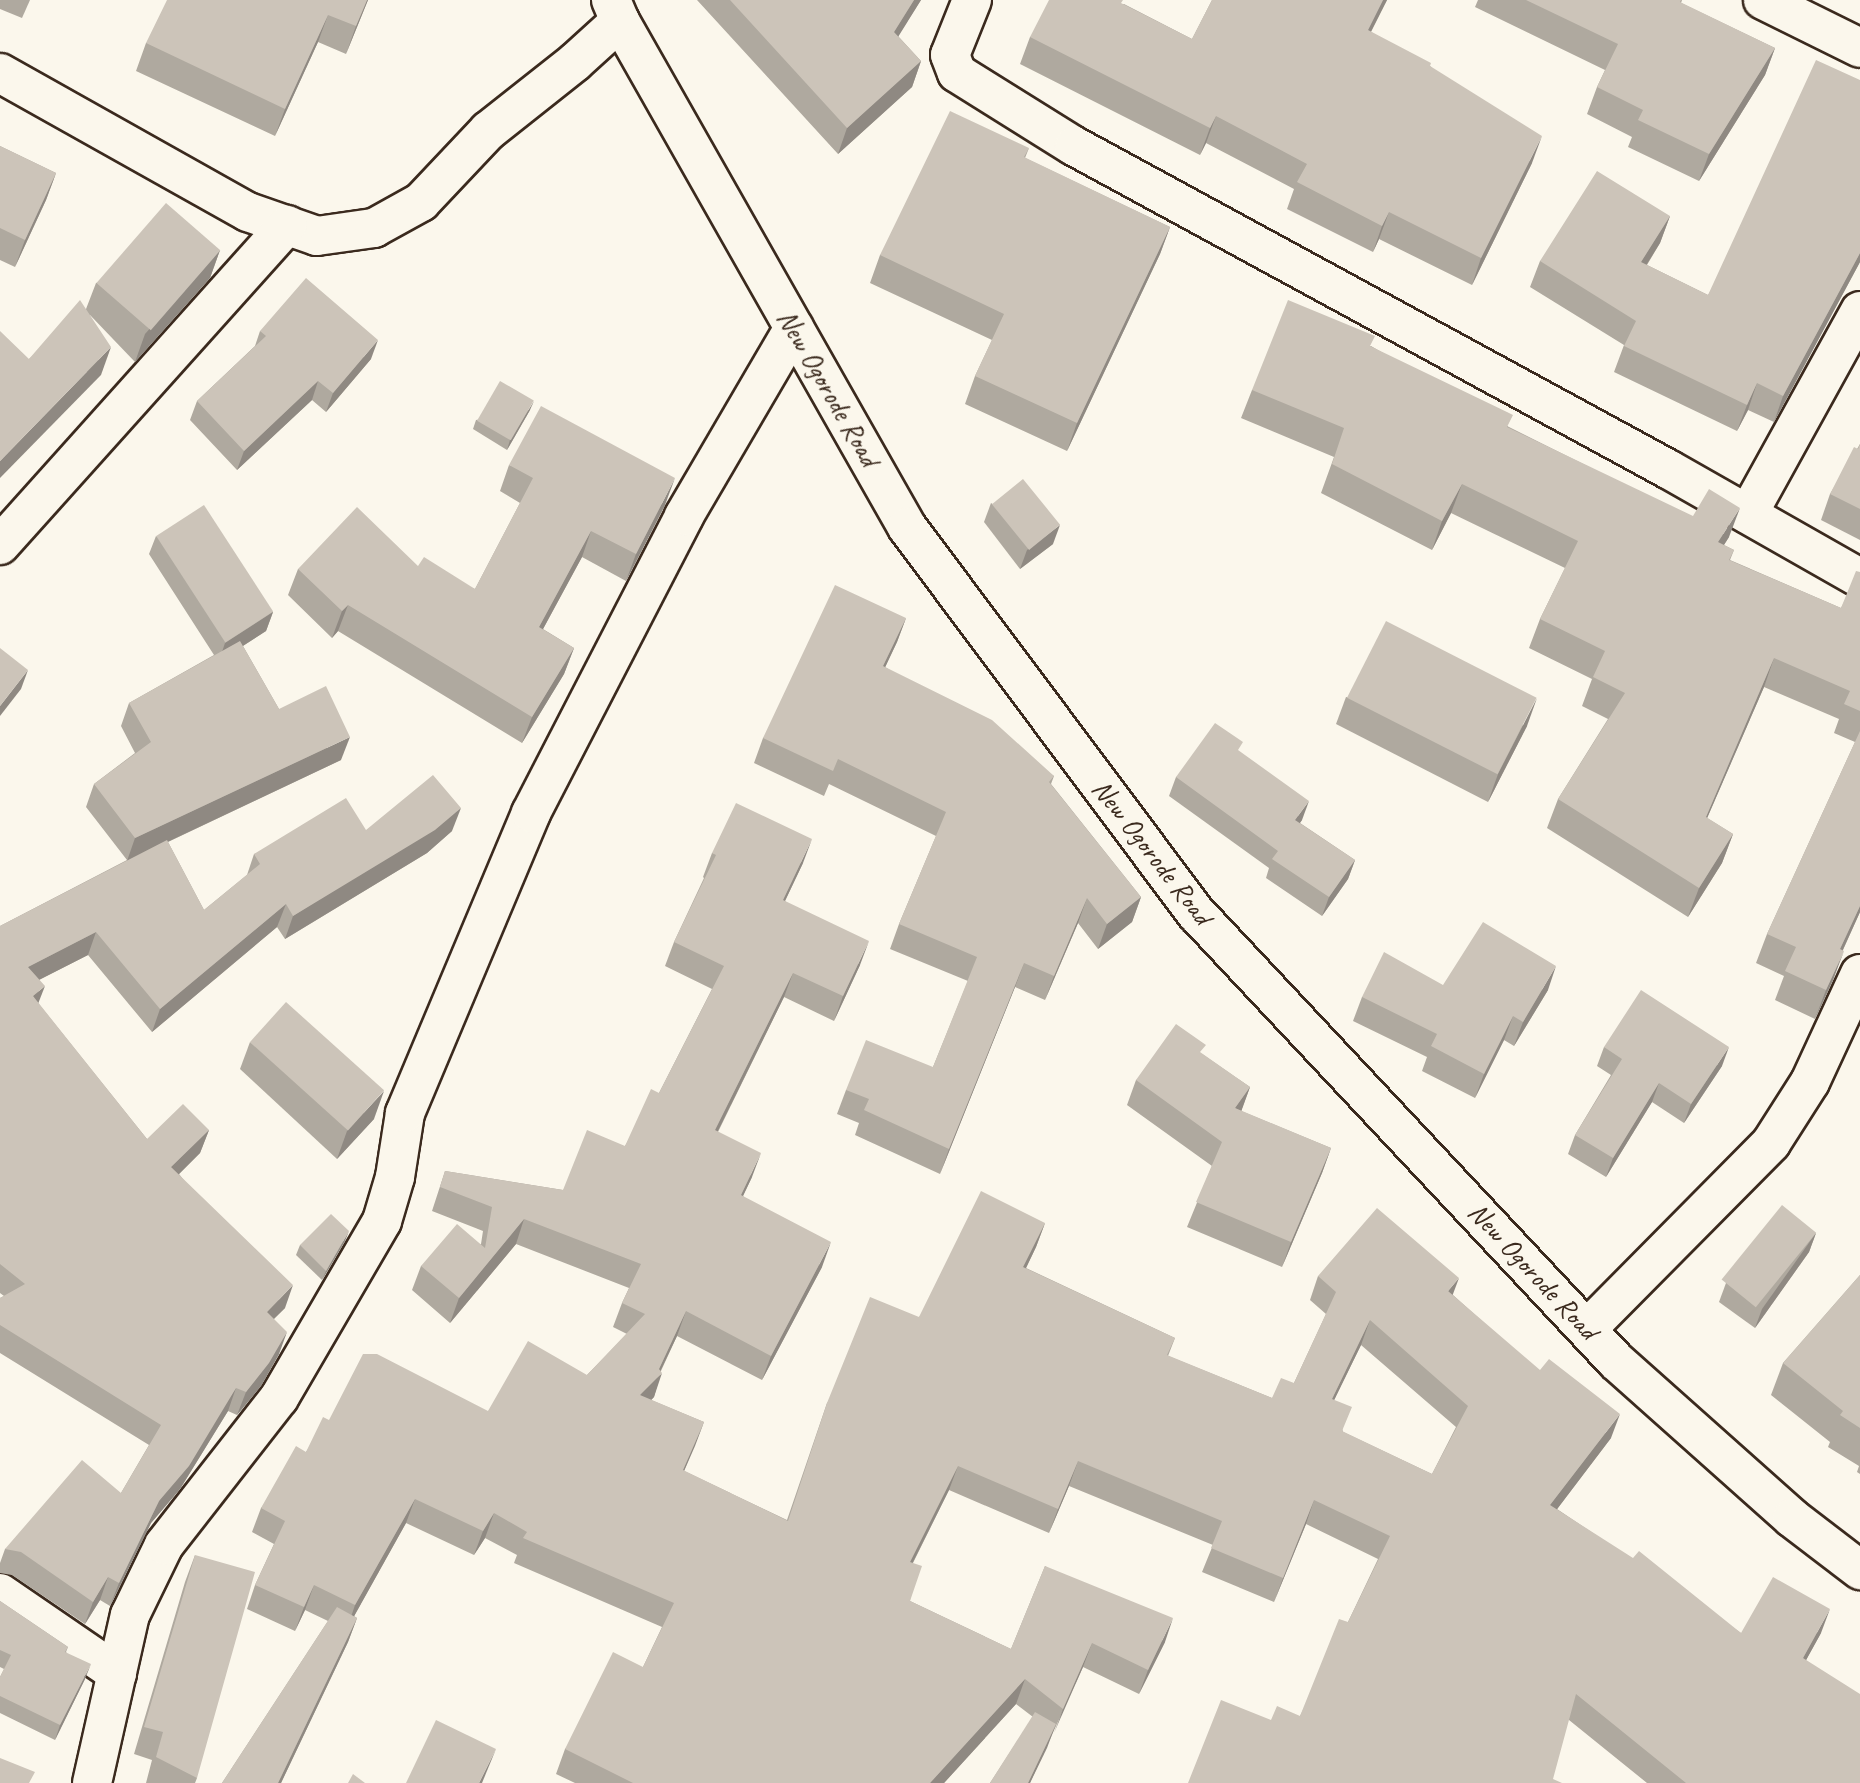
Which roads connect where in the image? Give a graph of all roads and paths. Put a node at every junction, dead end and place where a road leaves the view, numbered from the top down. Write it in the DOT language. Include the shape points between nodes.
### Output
graph roads {
  1 [pos="971,0"];
  2 [pos="1763,0"];
  3 [pos="616,10"];
  4 [pos="1860,48"];
  5 [pos="0,74"];
  6 [pos="287,225"];
  7 [pos="1860,311"];
  8 [pos="794,328"];
  9 [pos="1748,514"];
  10 [pos="0,545"];
  11 [pos="1860,578"];
  12 [pos="1860,974"];
  13 [pos="1587,1329"];
  14 [pos="1860,1570"];
  15 [pos="0,1593"];
  16 [pos="117,1673"];
  17 [pos="92,1783"];
  1 -- 9 [label="street" via="950,55 957,73 1074,146"];
  2 -- 4 [label="street"];
  3 -- 6 [label="street" via="576,62 488,131 421,202 374,228 317,236"];
  3 -- 8 [label="street, New Ogorode Road"];
  5 -- 6 [label="street" via="248,212"];
  6 -- 10 [label="street"];
  7 -- 9 [label="street"];
  8 -- 13 [label="street, New Ogorode Road" via="907,527 1197,914"];
  8 -- 16 [label="street" via="684,516 531,813 405,1113 395,1177 382,1221 279,1398 164,1545 130,1615"];
  9 -- 11 [label="street"];
  12 -- 13 [label="street" via="1810,1082 1771,1143"];
  13 -- 14 [label="street, New Ogorode Road" via="1616,1361 1792,1518"];
  15 -- 16 [label="street"];
  16 -- 17 [label="street"];
}
